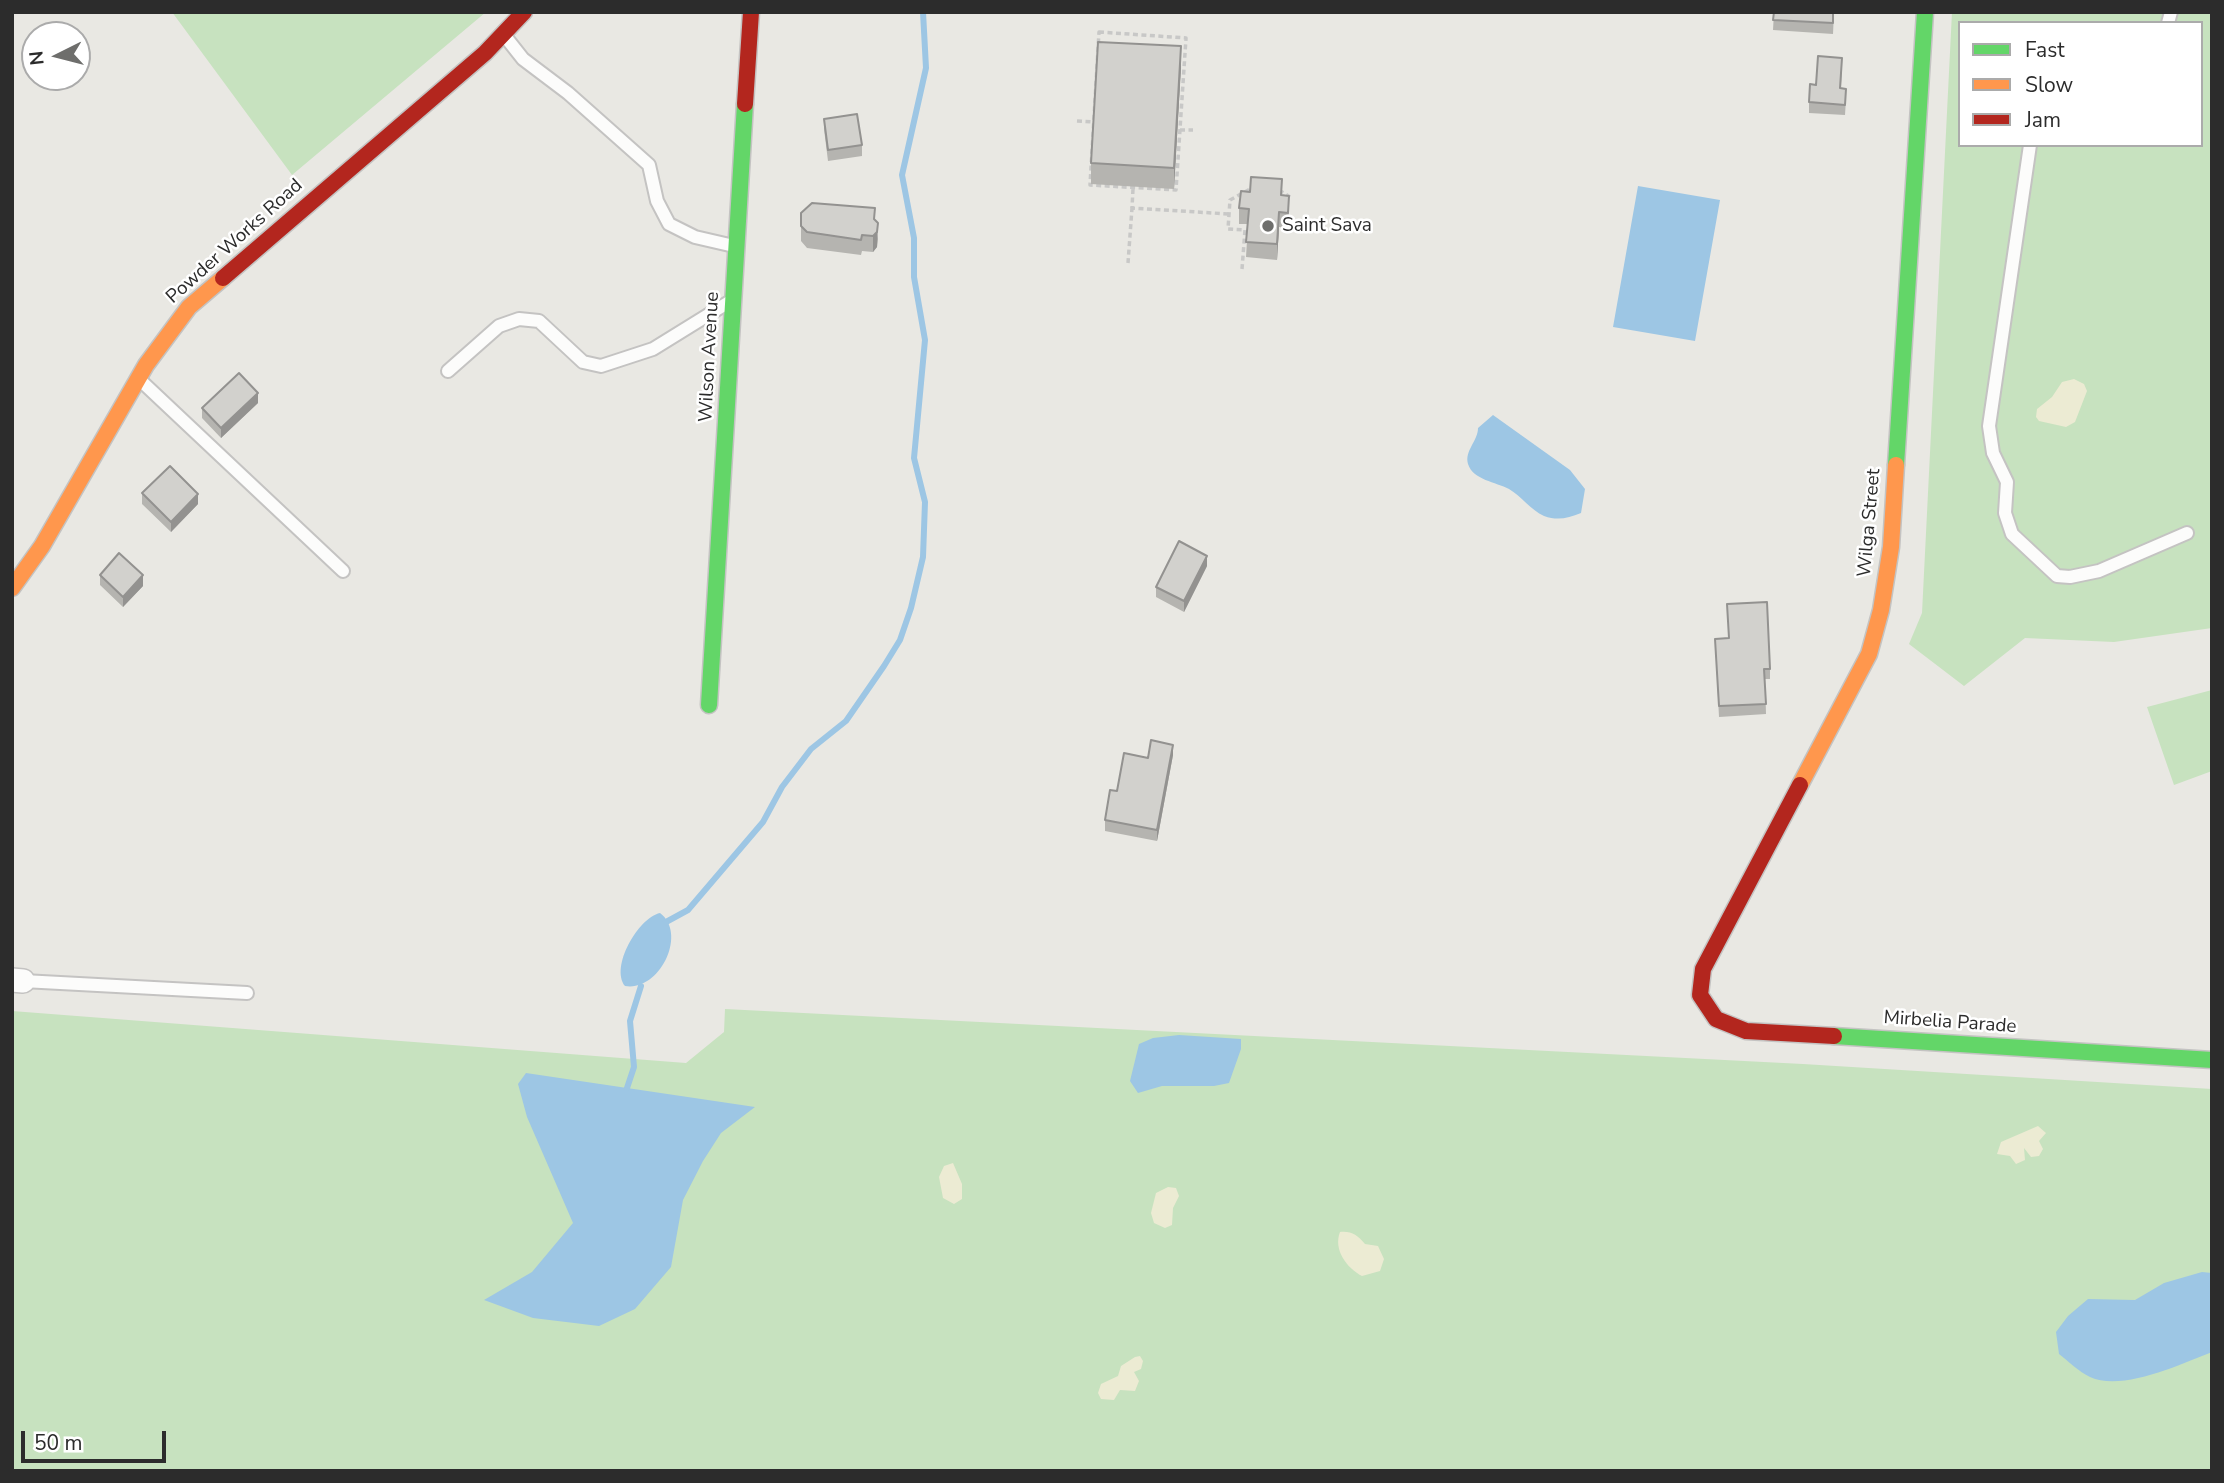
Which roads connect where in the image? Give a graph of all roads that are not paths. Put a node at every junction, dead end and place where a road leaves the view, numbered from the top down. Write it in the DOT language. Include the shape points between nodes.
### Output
graph roads {
  1 [pos="524,12"];
  2 [pos="751,12"];
  3 [pos="1925,12"];
  4 [pos="503,34"];
  5 [pos="2031,147"];
  6 [pos="737,248"];
  7 [pos="734,299"];
  8 [pos="448,371"];
  9 [pos="138,378"];
  10 [pos="2187,533"];
  11 [pos="343,571"];
  12 [pos="12,588"];
  13 [pos="709,705"];
  14 [pos="17,981"];
  15 [pos="247,993"];
  16 [pos="1700,995"];
  17 [pos="2212,1060"];
  1 -- 4 [label="street, Powder Works Road"];
  2 -- 6 [label="street, Wilson Avenue"];
  3 -- 16 [label="street, Wilga Street" via="1891,547 1881,610 1869,654 1703,969"];
  4 -- 6 [label="lane" via="523,59 649,165 668,224"];
  4 -- 9 [label="street, Powder Works Road" via="189,307"];
  5 -- 10 [label="lane" via="1989,426 1993,453 2007,482 2011,534 2048,571 2070,577 2099,571"];
  6 -- 7 [label="street, Wilson Avenue"];
  7 -- 8 [label="lane" via="653,349 601,366 583,362 539,321 519,319 499,326"];
  7 -- 13 [label="street, Wilson Avenue"];
  9 -- 11 [label="lane"];
  9 -- 12 [label="street, Powder Works Road" via="42,546"];
  14 -- 15 [label="lane"];
  16 -- 17 [label="street, Mirbelia Parade" via="1716,1019 1746,1031"];
}
